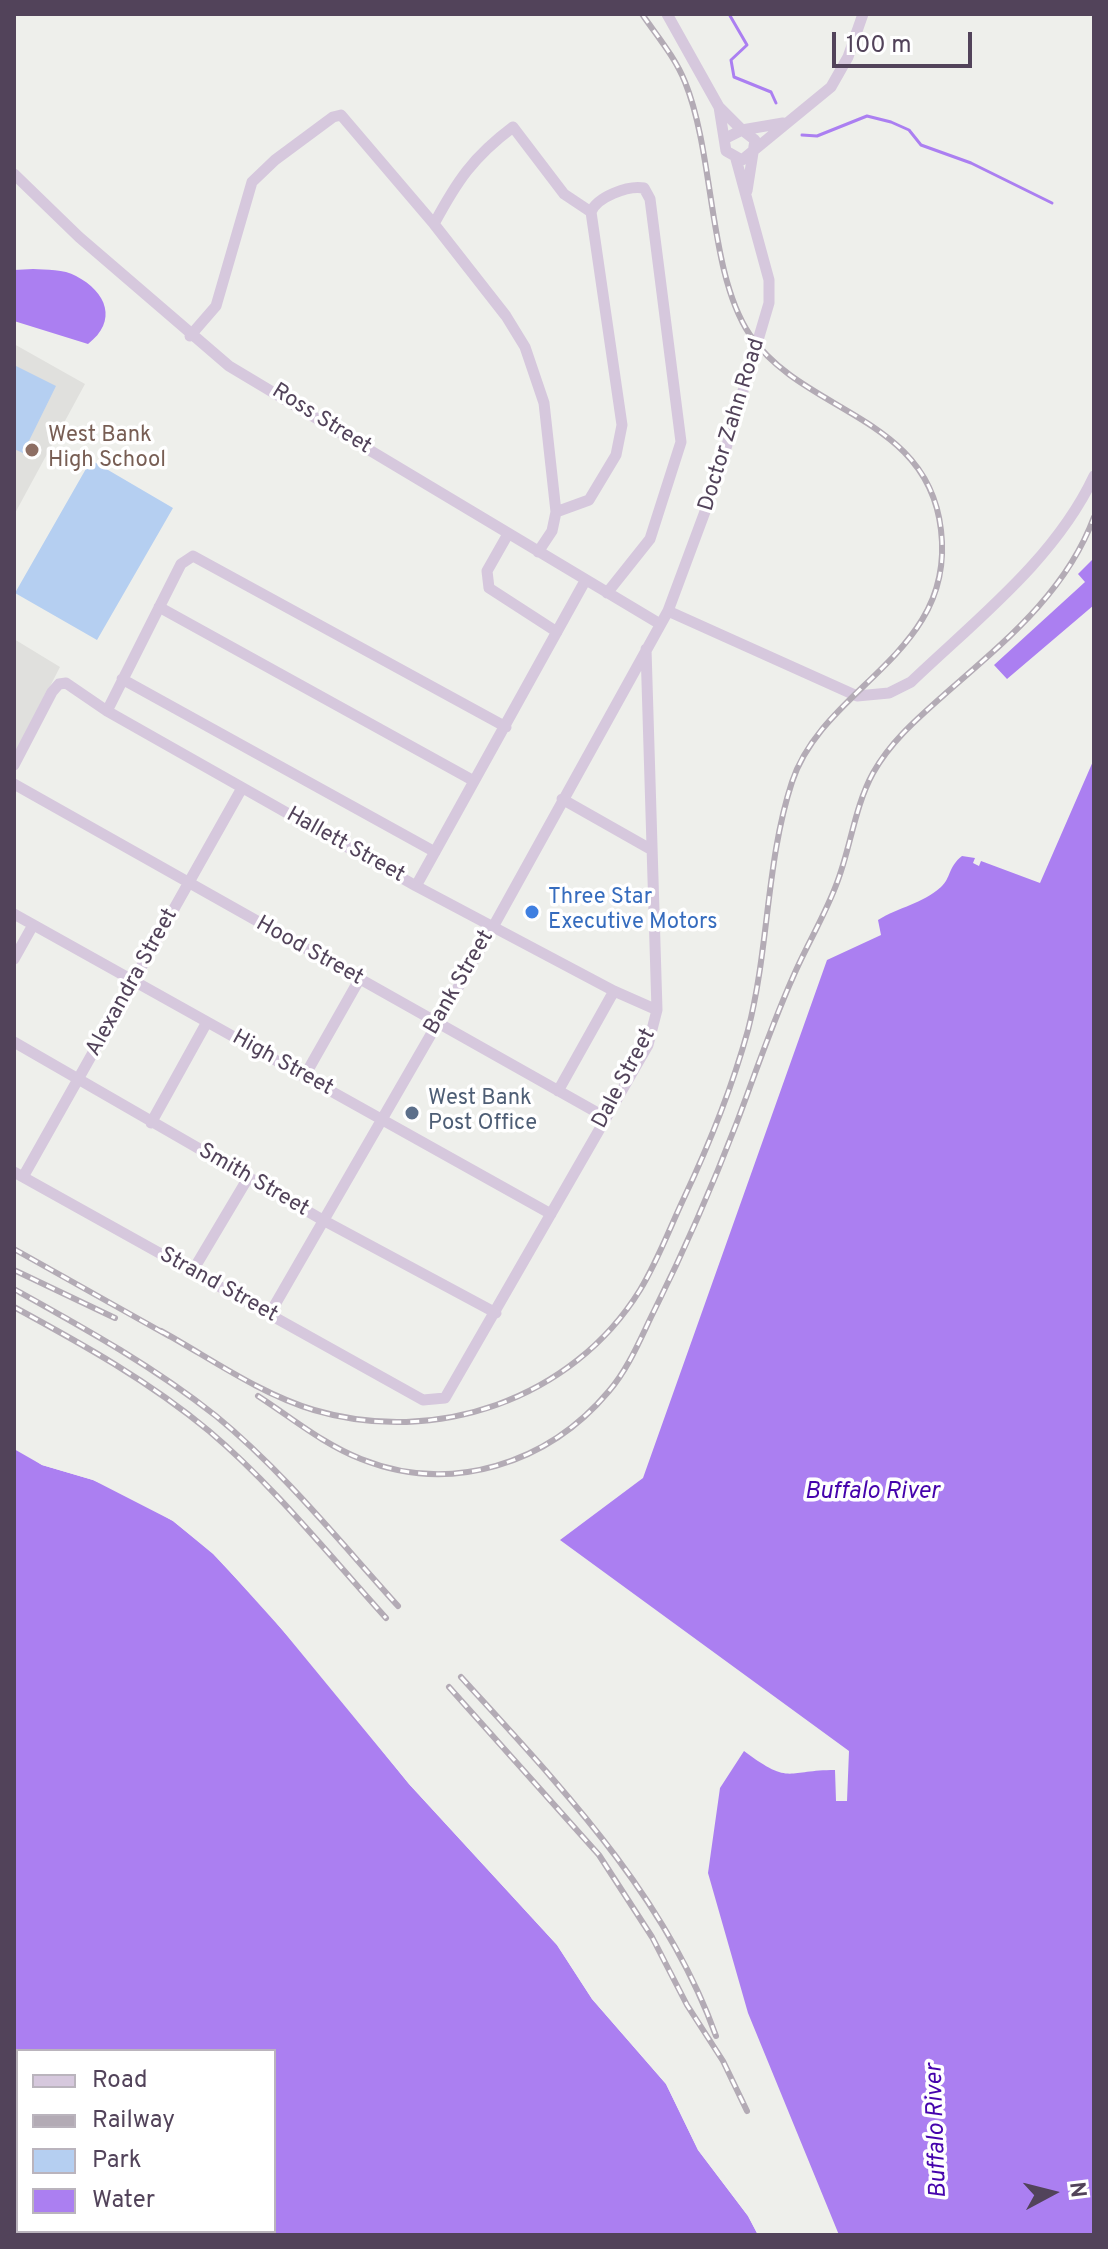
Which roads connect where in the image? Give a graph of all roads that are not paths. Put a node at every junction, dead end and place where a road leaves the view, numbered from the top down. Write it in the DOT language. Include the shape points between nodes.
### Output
graph roads {
  1 [pos="667,14"];
  2 [pos="863,14"];
  3 [pos="719,107"];
  4 [pos="784,123"];
  5 [pos="742,130"];
  6 [pos="726,138"];
  7 [pos="753,153"];
  8 [pos="736,159"];
  9 [pos="14,174"];
  10 [pos="747,191"];
  11 [pos="591,212"];
  12 [pos="434,224"];
  13 [pos="190,336"];
  14 [pos="1094,476"];
  15 [pos="556,512"];
  16 [pos="508,534"];
  17 [pos="538,552"];
  18 [pos="585,581"];
  19 [pos="607,593"];
  20 [pos="159,607"];
  21 [pos="668,611"];
  22 [pos="660,624"];
  23 [pos="557,632"];
  24 [pos="646,649"];
  25 [pos="122,679"];
  26 [pos="107,711"];
  27 [pos="506,727"];
  28 [pos="14,765"];
  29 [pos="474,781"];
  30 [pos="14,784"];
  31 [pos="242,788"];
  32 [pos="562,799"];
  33 [pos="652,850"];
  34 [pos="435,852"];
  35 [pos="188,884"];
  36 [pos="416,886"];
  37 [pos="14,914"];
  38 [pos="33,925"];
  39 [pos="493,927"];
  40 [pos="14,959"];
  41 [pos="359,980"];
  42 [pos="134,981"];
  43 [pos="614,991"];
  44 [pos="657,1010"];
  45 [pos="207,1022"];
  46 [pos="438,1022"];
  47 [pos="14,1042"];
  48 [pos="304,1077"];
  49 [pos="78,1081"];
  50 [pos="558,1091"];
  51 [pos="605,1117"];
  52 [pos="380,1119"];
  53 [pos="151,1123"];
  54 [pos="18,1174"];
  55 [pos="248,1178"];
  56 [pos="551,1214"];
  57 [pos="321,1219"];
  58 [pos="192,1272"];
  59 [pos="496,1313"];
  60 [pos="269,1315"];
  61 [pos="423,1400"];
  1 -- 3 [label="street"];
  2 -- 4 [label="street" via="840,75"];
  3 -- 5 [label="street"];
  3 -- 6 [label="street, Doctor Zahn Road"];
  4 -- 5 [label="street"];
  4 -- 7 [label="street"];
  5 -- 6 [label="street"];
  5 -- 7 [label="street" via="755,140"];
  6 -- 8 [label="street, Doctor Zahn Road" via="726,151"];
  7 -- 8 [label="street"];
  7 -- 10 [label="street, Doctor Zahn Road"];
  8 -- 10 [label="street, Doctor Zahn Road"];
  9 -- 13 [label="street, Ross Street"];
  10 -- 21 [label="street, Doctor Zahn Road" via="769,280 767,313 699,533"];
  11 -- 12 [label="street" via="564,194 513,127 469,164"];
  11 -- 15 [label="street" via="621,434 616,455 589,500"];
  11 -- 19 [label="street" via="597,203 632,187 648,194 682,435 650,539"];
  12 -- 13 [label="street" via="345,119 333,117 256,176 216,306"];
  12 -- 15 [label="street" via="525,347 544,403"];
  13 -- 16 [label="street, Ross Street" via="229,366"];
  14 -- 21 [label="street" via="1077,512 1047,551 896,691 861,697"];
  15 -- 17 [label="street" via="552,531"];
  16 -- 17 [label="street, Ross Street"];
  16 -- 23 [label="street" via="487,571 489,588"];
  17 -- 18 [label="street, Ross Street"];
  18 -- 19 [label="street, Ross Street"];
  18 -- 23 [label="street"];
  19 -- 22 [label="street, Ross Street"];
  20 -- 25 [label="street"];
  20 -- 27 [label="street" via="181,564 194,556"];
  20 -- 29 [label="street"];
  21 -- 22 [label="street, Doctor Zahn Road"];
  22 -- 24 [label="street, Doctor Zahn Road"];
  23 -- 27 [label="street"];
  24 -- 32 [label="street, Bank Street"];
  24 -- 33 [label="street, Dale Street"];
  25 -- 26 [label="street"];
  25 -- 34 [label="street"];
  26 -- 28 [label="street, Hallett Street" via="66,683 57,685"];
  26 -- 31 [label="street, Hallett Street"];
  27 -- 29 [label="street"];
  29 -- 34 [label="street"];
  30 -- 35 [label="street, Hood Street"];
  31 -- 35 [label="street, Alexandra Street"];
  31 -- 36 [label="street, Hallett Street"];
  32 -- 33 [label="street"];
  32 -- 39 [label="street, Bank Street"];
  33 -- 44 [label="street, Dale Street"];
  34 -- 36 [label="street"];
  35 -- 41 [label="street, Hood Street"];
  35 -- 42 [label="street, Alexandra Street"];
  36 -- 39 [label="street, Hallett Street"];
  37 -- 38 [label="street, High Street"];
  38 -- 40 [label="street"];
  38 -- 42 [label="street, High Street"];
  39 -- 43 [label="street, Hallett Street"];
  39 -- 46 [label="street, Bank Street"];
  41 -- 46 [label="street, Hood Street"];
  41 -- 48 [label="street"];
  42 -- 45 [label="street, High Street"];
  42 -- 49 [label="street, Alexandra Street"];
  43 -- 44 [label="street, Hallett Street"];
  43 -- 50 [label="street"];
  44 -- 51 [label="street, Dale Street" via="648,1045"];
  45 -- 48 [label="street, High Street"];
  45 -- 53 [label="street"];
  46 -- 50 [label="street, Hood Street"];
  46 -- 52 [label="street, Bank Street"];
  47 -- 49 [label="street, Smith Street"];
  48 -- 52 [label="street, High Street"];
  49 -- 53 [label="street, Smith Street"];
  49 -- 54 [label="street, Alexandra Street"];
  50 -- 51 [label="street, Hood Street"];
  51 -- 56 [label="street, Dale Street"];
  52 -- 56 [label="street, High Street"];
  52 -- 57 [label="street, Bank Street"];
  53 -- 55 [label="street, Smith Street"];
  54 -- 58 [label="street, Strand Street"];
  55 -- 57 [label="street, Smith Street"];
  55 -- 58 [label="street"];
  56 -- 59 [label="street, Dale Street"];
  57 -- 59 [label="street, Smith Street"];
  57 -- 60 [label="street, Bank Street"];
  58 -- 60 [label="street, Strand Street"];
  59 -- 61 [label="street, Dale Street" via="448,1396"];
  60 -- 61 [label="street, Strand Street"];
}
